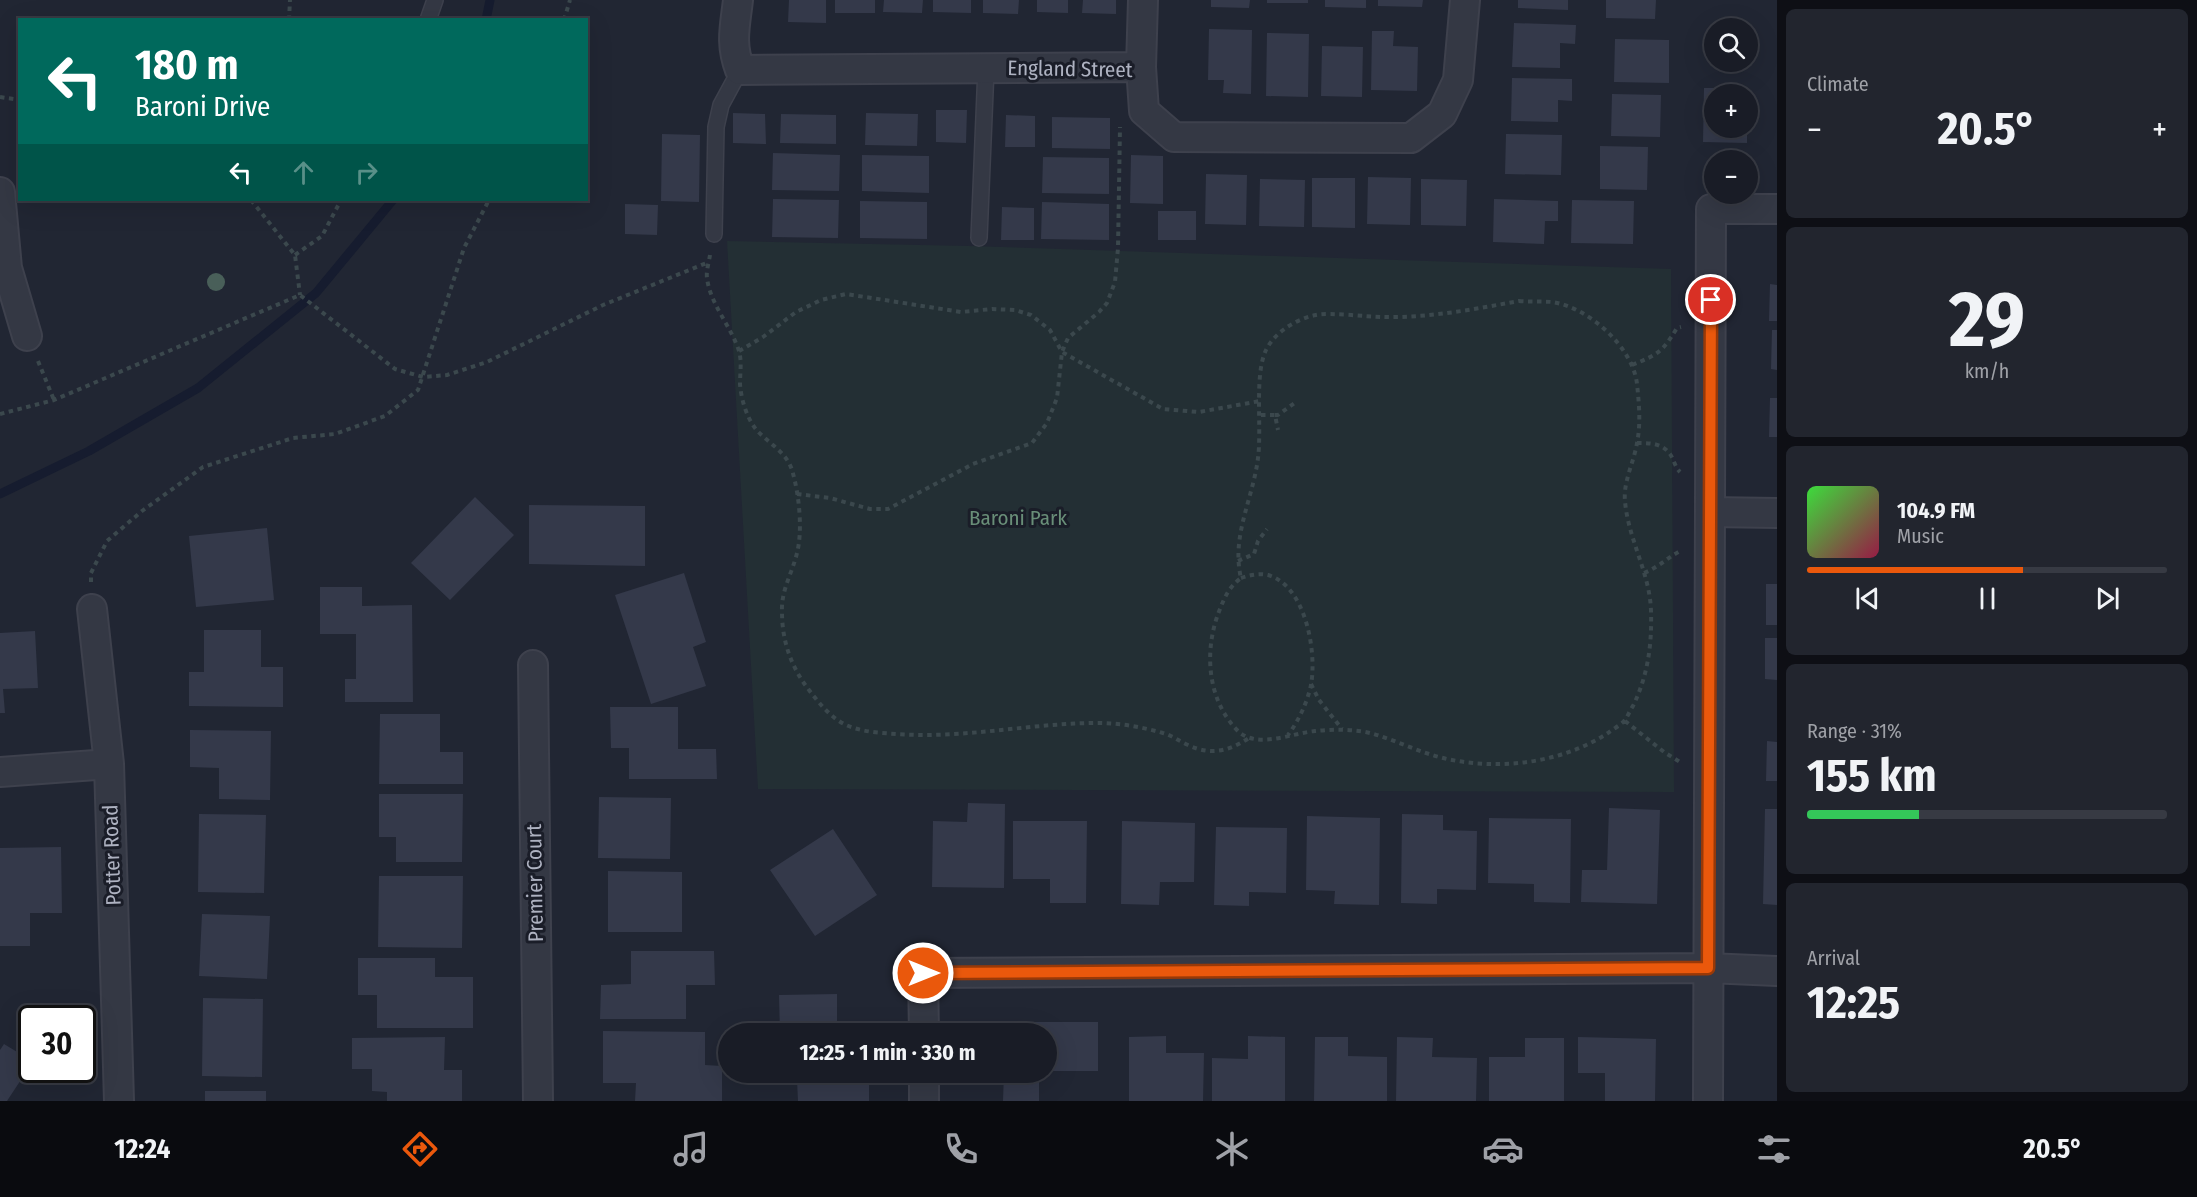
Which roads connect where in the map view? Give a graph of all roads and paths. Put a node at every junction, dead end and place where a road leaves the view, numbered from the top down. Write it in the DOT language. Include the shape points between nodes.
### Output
graph roads {
  1 [pos="290,0"];
  2 [pos="435,0"];
  3 [pos="570,0"];
  4 [pos="738,0"];
  5 [pos="1143,0"];
  6 [pos="1465,0"];
  7 [pos="289,18"];
  8 [pos="429,18"];
  9 [pos="565,18"];
  10 [pos="1142,67"];
  11 [pos="986,68"];
  12 [pos="740,70"];
  13 [pos="0,97"];
  14 [pos="18,100"];
  15 [pos="1120,123"];
  16 [pos="0,192"];
  17 [pos="252,201"];
  18 [pos="340,201"];
  19 [pos="488,201"];
  20 [pos="1777,209"];
  21 [pos="714,234"];
  22 [pos="979,238"];
  23 [pos="295,255"];
  24 [pos="709,262"];
  25 [pos="300,295"];
  26 [pos="1711,322"];
  27 [pos="27,336"];
  28 [pos="739,351"];
  29 [pos="1062,352"];
  30 [pos="1632,364"];
  31 [pos="423,377"];
  32 [pos="54,400"];
  33 [pos="1260,401"];
  34 [pos="1296,402"];
  35 [pos="0,414"];
  36 [pos="1261,415"];
  37 [pos="1275,415"];
  38 [pos="1278,430"];
  39 [pos="1637,443"];
  40 [pos="1710,476"];
  41 [pos="797,494"];
  42 [pos="1710,512"];
  43 [pos="1777,513"];
  44 [pos="1267,529"];
  45 [pos="1710,548"];
  46 [pos="1237,562"];
  47 [pos="1644,573"];
  48 [pos="1241,578"];
  49 [pos="92,609"];
  50 [pos="533,665"];
  51 [pos="1311,683"];
  52 [pos="1625,721"];
  53 [pos="1342,730"];
  54 [pos="1288,736"];
  55 [pos="1249,738"];
  56 [pos="109,764"];
  57 [pos="0,772"];
  58 [pos="1709,780"];
  59 [pos="1708,968"];
  60 [pos="1777,971"];
  61 [pos="924,1023"];
  62 [pos="924,1083"];
  63 [pos="119,1101"];
  64 [pos="538,1101"];
  65 [pos="924,1101"];
  66 [pos="1708,1101"];
  1 -- 7 [label="path"];
  2 -- 8 [label="lane"];
  3 -- 9 [label="path"];
  4 -- 12 [label="street" via="732,32"];
  5 -- 10 [label="street"];
  6 -- 10 [label="street, England Street" via="1458,80 1442,114 1411,138 1174,137 1144,111"];
  10 -- 11 [label="street, England Street"];
  11 -- 12 [label="street, England Street"];
  11 -- 22 [label="lane"];
  12 -- 21 [label="lane" via="721,105 716,127"];
  13 -- 14 [label="path"];
  15 -- 29 [label="path" via="1115,282 1107,303 1068,338"];
  16 -- 27 [label="street" via="7,268"];
  17 -- 23 [label="path"];
  18 -- 23 [label="path" via="322,236"];
  19 -- 31 [label="path" via="464,248"];
  20 -- 26 [label="street" via="1711,209"];
  21 -- 24 [label="path"];
  23 -- 25 [label="path"];
  24 -- 28 [label="path" via="706,277 712,295"];
  24 -- 31 [label="path" via="603,305 487,362 447,375"];
  25 -- 31 [label="path" via="395,369"];
  25 -- 32 [label="path"];
  26 -- 30 [label="path" via="1677,327 1668,344 1655,356"];
  26 -- 40 [label="street"];
  27 -- 32 [label="path"];
  28 -- 29 [label="path" via="796,312 820,300 846,294 961,312 1015,310 1031,315 1050,330"];
  28 -- 41 [label="path" via="745,410 755,428 791,466"];
  29 -- 33 [label="path" via="1163,410 1199,412"];
  29 -- 41 [label="path" via="1057,398 1047,423 1032,443 973,464 888,509 870,510 830,498"];
  30 -- 33 [label="path" via="1607,332 1581,313 1554,302 1519,301 1386,318 1317,314 1279,332 1266,350 1260,370"];
  30 -- 39 [label="path" via="1640,409"];
  31 -- 49 [label="path" via="418,390 384,416 335,434 293,438 203,467 150,504 107,541 91,573"];
  32 -- 35 [label="path"];
  33 -- 36 [label="path"];
  34 -- 37 [label="path"];
  36 -- 37 [label="path"];
  36 -- 46 [label="path" via="1258,459 1239,534"];
  37 -- 38 [label="path"];
  39 -- 40 [label="path" via="1661,447 1683,475"];
  39 -- 47 [label="path" via="1624,496 1626,517"];
  40 -- 42 [label="street"];
  41 -- 55 [label="path" via="797,553 786,581 782,629 788,654 803,682 822,707 845,724 872,732 926,736 1061,723 1116,723 1165,733 1191,747 1217,752 1234,748"];
  42 -- 43 [label="street"];
  42 -- 45 [label="street"];
  44 -- 46 [label="path" via="1254,554"];
  45 -- 47 [label="path" via="1683,550"];
  45 -- 58 [label="street"];
  46 -- 48 [label="path"];
  47 -- 52 [label="path" via="1651,608 1651,653 1641,688"];
  48 -- 51 [label="path" via="1269,575 1292,594 1310,634"];
  48 -- 55 [label="path" via="1233,584 1214,622 1209,669 1225,716 1239,733"];
  49 -- 56 [label="street, Potter Road"];
  50 -- 64 [label="street, Premier Court"];
  51 -- 53 [label="path"];
  51 -- 54 [label="path"];
  52 -- 53 [label="path" via="1587,746 1561,756 1487,764 1451,760 1372,734"];
  52 -- 58 [label="path"];
  53 -- 54 [label="path"];
  54 -- 55 [label="path"];
  56 -- 57 [label="street"];
  56 -- 63 [label="street, Potter Road"];
  58 -- 59 [label="street"];
  59 -- 60 [label="street"];
  59 -- 61 [label="street" via="923,973"];
  59 -- 66 [label="street"];
  62 -- 65 [label="street"];
}
